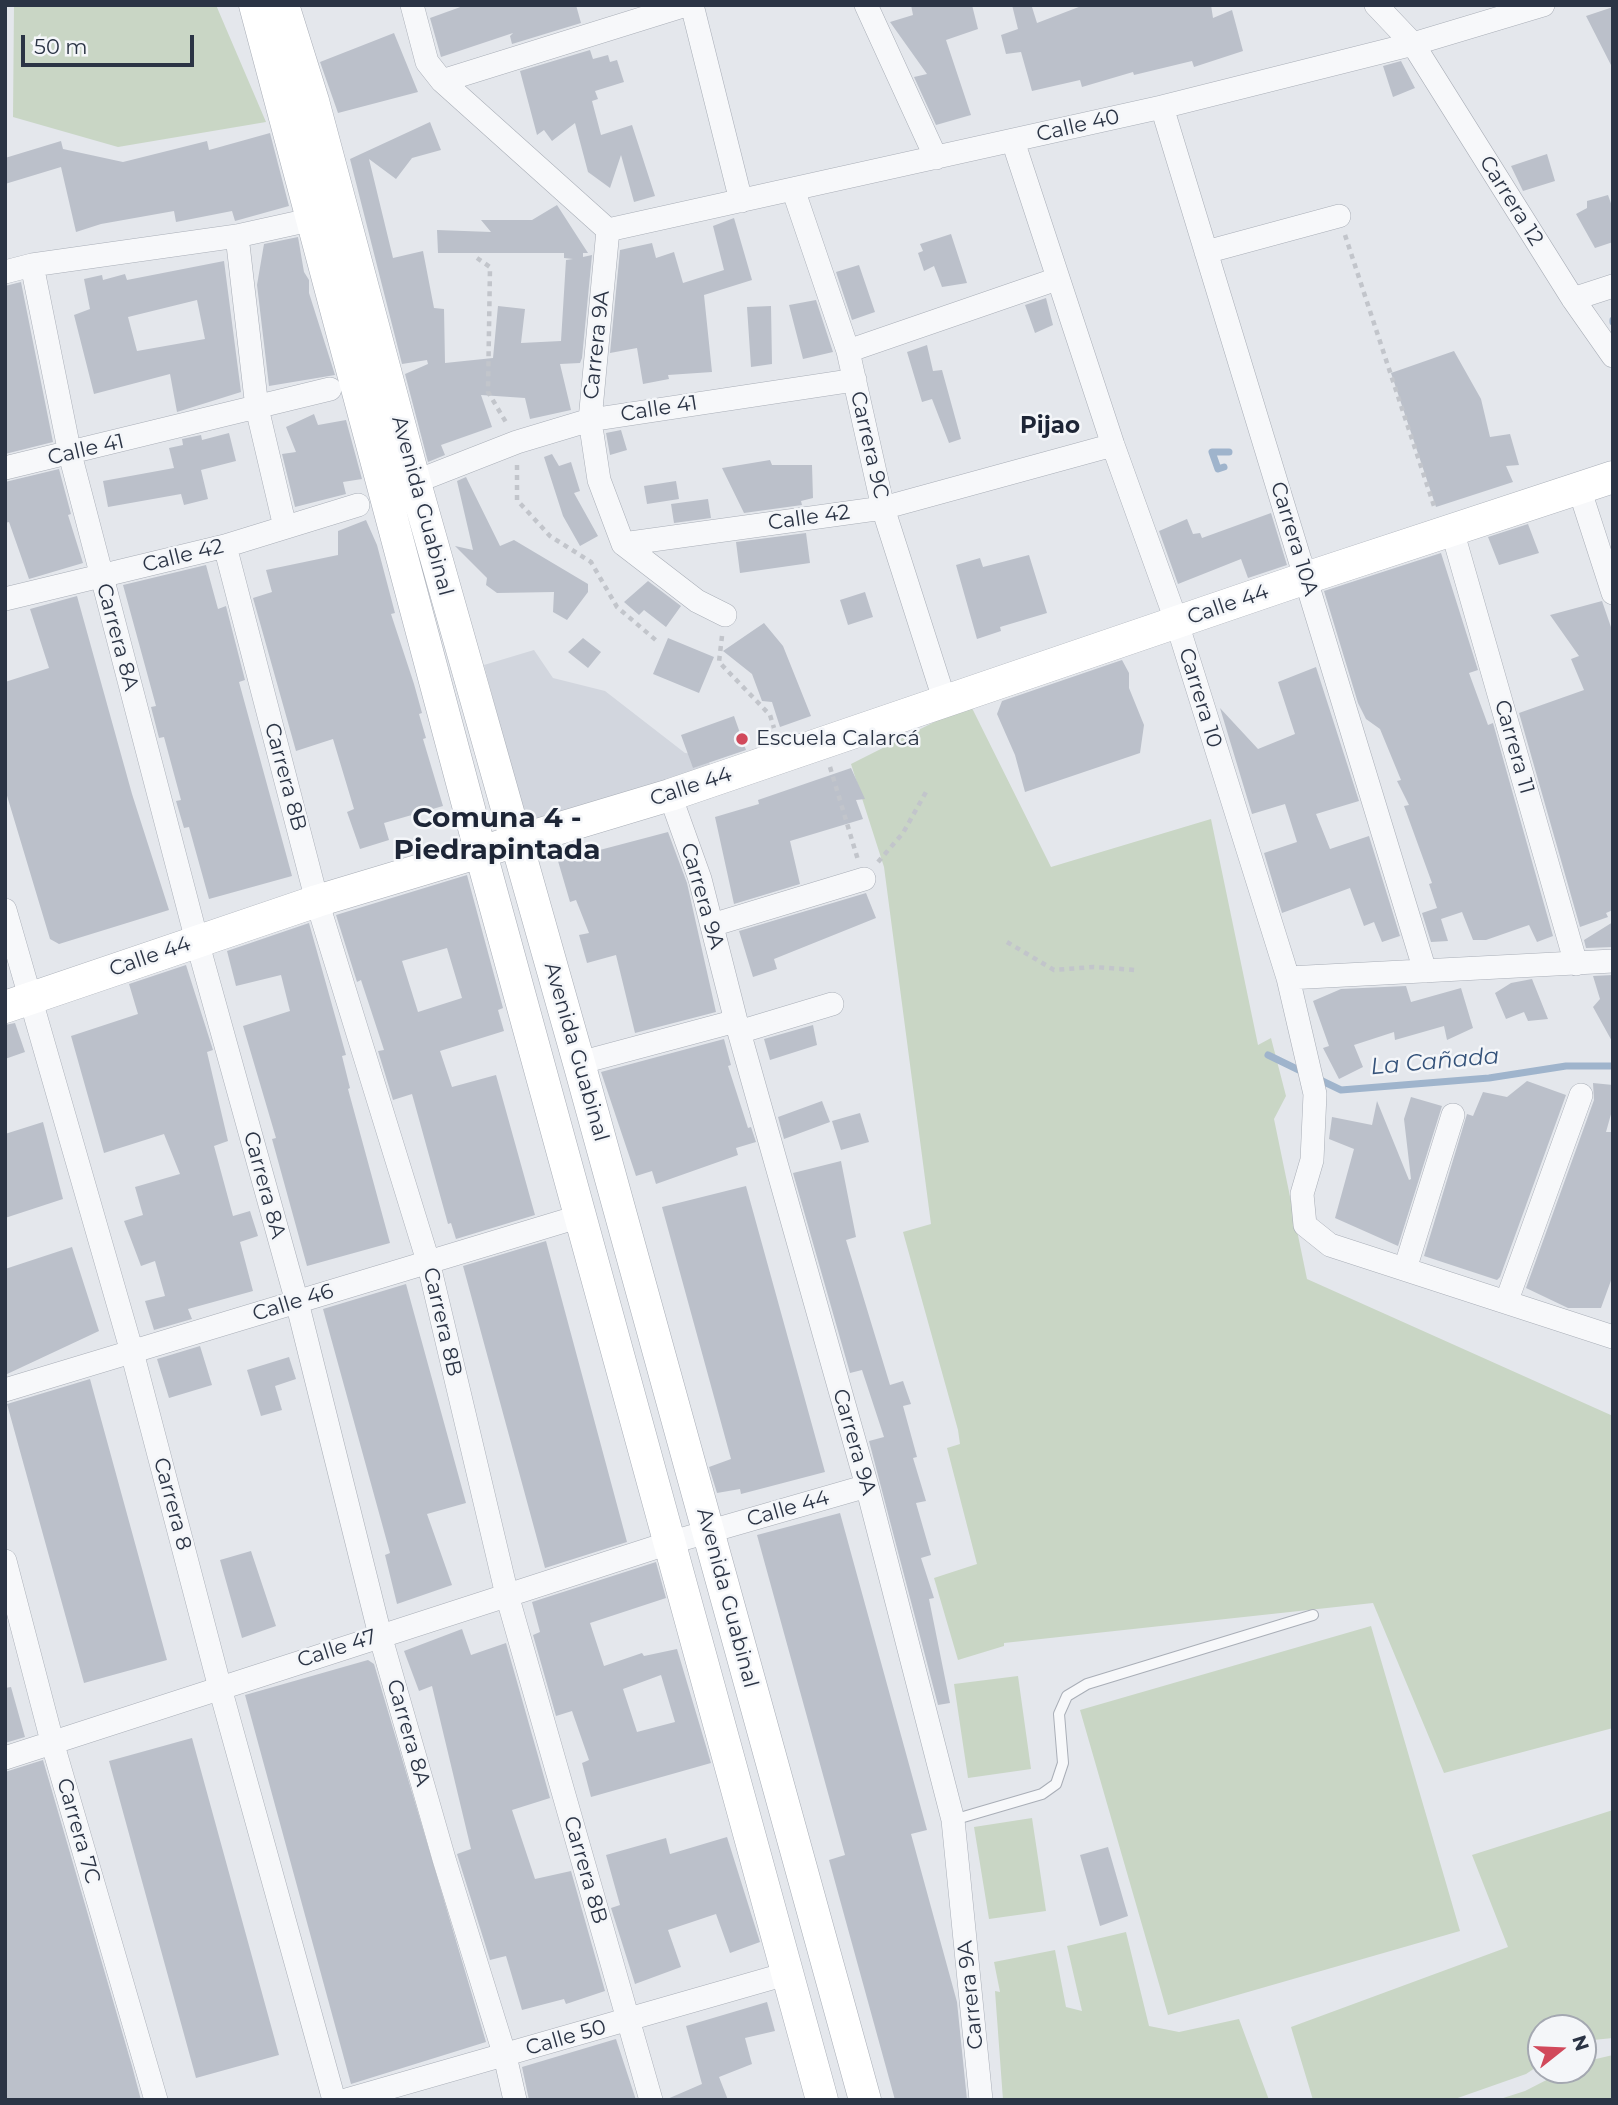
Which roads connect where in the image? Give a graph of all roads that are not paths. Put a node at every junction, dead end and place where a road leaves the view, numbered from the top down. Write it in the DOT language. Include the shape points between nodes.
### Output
graph roads {
  1 [pos="255,5"];
  2 [pos="283,5"];
  3 [pos="412,5"];
  4 [pos="686,5"];
  5 [pos="692,5"];
  6 [pos="866,5"];
  7 [pos="1376,5"];
  8 [pos="1543,5"];
  9 [pos="615,16"];
  10 [pos="1413,44"];
  11 [pos="442,81"];
  12 [pos="1161,107"];
  13 [pos="1013,141"];
  14 [pos="936,158"];
  15 [pos="793,189"];
  16 [pos="741,201"];
  17 [pos="1339,216"];
  18 [pos="314,219"];
  19 [pos="608,230"];
  20 [pos="237,236"];
  21 [pos="1206,252"];
  22 [pos="32,265"];
  23 [pos="5,272"];
  24 [pos="1057,279"];
  25 [pos="1613,286"];
  26 [pos="1573,299"];
  27 [pos="848,351"];
  28 [pos="1613,356"];
  29 [pos="855,380"];
  30 [pos="330,389"];
  31 [pos="257,408"];
  32 [pos="590,420"];
  33 [pos="1113,445"];
  34 [pos="70,454"];
  35 [pos="5,468"];
  36 [pos="430,476"];
  37 [pos="1613,477"];
  38 [pos="1579,488"];
  39 [pos="358,505"];
  40 [pos="884,508"];
  41 [pos="285,527"];
  42 [pos="1447,532"];
  43 [pos="623,544"];
  44 [pos="225,546"];
  45 [pos="101,576"];
  46 [pos="1306,578"];
  47 [pos="1613,593"];
  48 [pos="5,599"];
  49 [pos="725,615"];
  50 [pos="1177,623"];
  51 [pos="931,706"];
  52 [pos="670,795"];
  53 [pos="516,840"];
  54 [pos="480,850"];
  55 [pos="864,878"];
  56 [pos="317,901"];
  57 [pos="5,910"];
  58 [pos="712,925"];
  59 [pos="197,941"];
  60 [pos="1613,961"];
  61 [pos="1576,964"];
  62 [pos="1426,971"];
  63 [pos="1288,978"];
  64 [pos="17,1003"];
  65 [pos="832,1004"];
  66 [pos="737,1026"];
  67 [pos="579,1063"];
  68 [pos="1581,1096"];
  69 [pos="1452,1115"];
  70 [pos="581,1216"];
  71 [pos="428,1261"];
  72 [pos="1405,1269"];
  73 [pos="1507,1300"];
  74 [pos="297,1302"];
  75 [pos="1613,1337"];
  76 [pos="132,1352"];
  77 [pos="5,1390"];
  78 [pos="867,1486"];
  79 [pos="708,1531"];
  80 [pos="669,1543"];
  81 [pos="5,1561"];
  82 [pos="507,1595"];
  83 [pos="1314,1615"];
  84 [pos="380,1635"];
  85 [pos="220,1688"];
  86 [pos="53,1745"];
  87 [pos="5,1758"];
  88 [pos="953,1820"];
  89 [pos="786,1974"];
  90 [pos="627,2020"];
  91 [pos="505,2056"];
  92 [pos="156,2100"];
  93 [pos="334,2100"];
  94 [pos="346,2100"];
  95 [pos="515,2100"];
  96 [pos="651,2100"];
  97 [pos="822,2100"];
  98 [pos="865,2100"];
  99 [pos="981,2100"];
  1 -- 18 [label="main road, Avenida Guabinal"];
  2 -- 53 [label="main road, Avenida Guabinal"];
  3 -- 11 [label="street" via="427,62"];
  4 -- 9 [label="street"];
  5 -- 16 [label="street"];
  6 -- 14 [label="street"];
  7 -- 10 [label="street, Carrera 12"];
  8 -- 10 [label="street, Calle 40"];
  9 -- 11 [label="street"];
  10 -- 12 [label="street, Calle 40"];
  10 -- 26 [label="street, Carrera 12"];
  11 -- 19 [label="street"];
  12 -- 13 [label="street, Calle 40"];
  12 -- 21 [label="street, Carrera 10A"];
  13 -- 14 [label="street, Calle 40"];
  13 -- 24 [label="street, Carrera 10"];
  14 -- 15 [label="street, Calle 40"];
  15 -- 16 [label="street, Calle 40"];
  15 -- 27 [label="street, Carrera 9C"];
  16 -- 19 [label="street, Calle 40"];
  17 -- 21 [label="street"];
  18 -- 20 [label="street"];
  18 -- 54 [label="main road, Avenida Guabinal"];
  19 -- 32 [label="street, Carrera 9A"];
  20 -- 22 [label="street"];
  20 -- 31 [label="street"];
  21 -- 46 [label="street, Carrera 10A"];
  22 -- 23 [label="street"];
  22 -- 34 [label="street, Carrera 8A"];
  24 -- 27 [label="street"];
  24 -- 33 [label="street, Carrera 10"];
  25 -- 26 [label="street"];
  26 -- 28 [label="street, Carrera 12"];
  27 -- 29 [label="street, Carrera 9C"];
  29 -- 32 [label="street, Calle 41"];
  29 -- 40 [label="street, Carrera 9C"];
  30 -- 31 [label="street, Calle 41"];
  31 -- 34 [label="street, Calle 41"];
  31 -- 41 [label="street"];
  32 -- 36 [label="street, Calle 41"];
  32 -- 43 [label="street, Carrera 9A" via="599,480"];
  33 -- 40 [label="street, Calle 42"];
  33 -- 50 [label="street, Carrera 10"];
  34 -- 35 [label="street, Calle 41"];
  34 -- 45 [label="street, Carrera 8A"];
  37 -- 38 [label="main road, Calle 44"];
  38 -- 42 [label="main road, Calle 44"];
  38 -- 47 [label="street"];
  39 -- 41 [label="street, Calle 42"];
  40 -- 43 [label="street, Calle 42"];
  40 -- 51 [label="street, Carrera 9C"];
  41 -- 44 [label="street, Calle 42"];
  42 -- 46 [label="main road, Calle 44"];
  42 -- 61 [label="street, Carrera 11"];
  43 -- 49 [label="street" via="697,601"];
  44 -- 45 [label="street, Calle 42"];
  44 -- 56 [label="street, Carrera 8B"];
  45 -- 48 [label="street, Calle 42"];
  45 -- 59 [label="street, Carrera 8A"];
  46 -- 50 [label="main road, Calle 44"];
  46 -- 62 [label="street, Carrera 10A"];
  50 -- 51 [label="main road, Calle 44"];
  50 -- 63 [label="street, Carrera 10"];
  51 -- 52 [label="main road, Calle 44"];
  52 -- 53 [label="main road, Calle 44"];
  52 -- 58 [label="street, Carrera 9A"];
  53 -- 54 [label="main road, Calle 44"];
  53 -- 67 [label="main road, Avenida Guabinal"];
  54 -- 56 [label="main road, Calle 44"];
  54 -- 70 [label="main road, Avenida Guabinal"];
  55 -- 58 [label="street"];
  56 -- 59 [label="main road, Calle 44"];
  56 -- 71 [label="street, Carrera 8B"];
  57 -- 64 [label="street, Carrera 8"];
  58 -- 66 [label="street, Carrera 9A"];
  59 -- 64 [label="main road, Calle 44"];
  59 -- 74 [label="street, Carrera 8A"];
  60 -- 61 [label="street"];
  61 -- 62 [label="street"];
  62 -- 63 [label="street"];
  63 -- 72 [label="street, Carrera 10" via="1315,1094 1312,1160 1302,1194 1305,1225 1330,1245"];
  64 -- 76 [label="street, Carrera 8"];
  65 -- 66 [label="street"];
  66 -- 67 [label="street"];
  66 -- 78 [label="street, Carrera 9A"];
  67 -- 79 [label="main road, Avenida Guabinal"];
  68 -- 73 [label="street"];
  69 -- 72 [label="street"];
  70 -- 71 [label="street, Calle 46"];
  70 -- 80 [label="main road, Avenida Guabinal"];
  71 -- 74 [label="street, Calle 46"];
  71 -- 82 [label="street, Carrera 8B"];
  72 -- 73 [label="street"];
  73 -- 75 [label="street"];
  74 -- 76 [label="street, Calle 46"];
  74 -- 84 [label="street, Carrera 8A"];
  76 -- 77 [label="street, Calle 46"];
  76 -- 85 [label="street, Carrera 8"];
  78 -- 79 [label="street, Calle 44"];
  78 -- 88 [label="street, Carrera 9A"];
  79 -- 80 [label="street, Calle 44"];
  79 -- 98 [label="main road, Avenida Guabinal"];
  80 -- 82 [label="street, Calle 47"];
  80 -- 89 [label="main road, Avenida Guabinal"];
  81 -- 86 [label="street, Carrera 7C"];
  82 -- 84 [label="street, Calle 47"];
  82 -- 90 [label="street, Carrera 8B"];
  83 -- 88 [label="lane" via="1087,1684 1067,1696 1059,1714 1063,1763 1056,1784 1042,1794"];
  84 -- 85 [label="street, Calle 47"];
  84 -- 91 [label="street, Carrera 8A"];
  85 -- 86 [label="street, Calle 47"];
  85 -- 93 [label="street, Carrera 8"];
  86 -- 87 [label="street, Calle 47"];
  86 -- 92 [label="street, Carrera 7C"];
  88 -- 99 [label="street, Carrera 9A"];
  89 -- 90 [label="street, Calle 50"];
  89 -- 97 [label="main road, Avenida Guabinal"];
  90 -- 91 [label="street, Calle 50"];
  90 -- 96 [label="street, Carrera 8B"];
  91 -- 94 [label="street, Calle 50"];
  91 -- 95 [label="street, Carrera 8A"];
}
